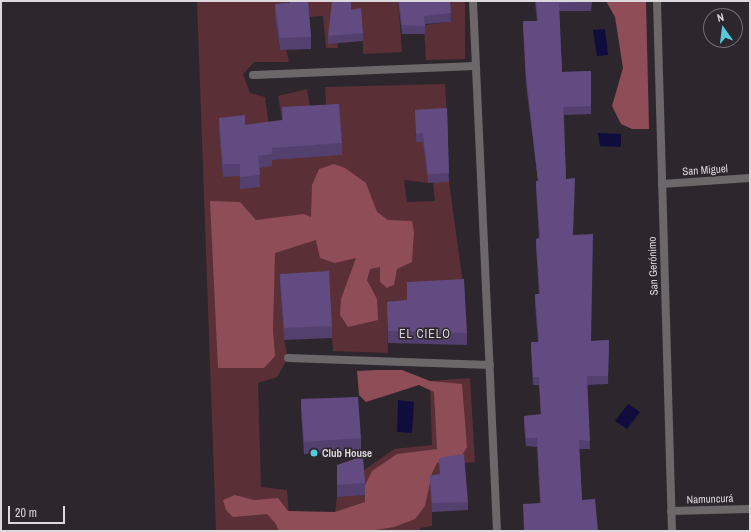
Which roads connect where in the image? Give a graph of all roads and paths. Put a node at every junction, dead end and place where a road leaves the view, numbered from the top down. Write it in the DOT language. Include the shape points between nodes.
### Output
graph roads {
  1 [pos="473,1"];
  2 [pos="657,1"];
  3 [pos="475,66"];
  4 [pos="254,75"];
  5 [pos="750,178"];
  6 [pos="662,184"];
  7 [pos="288,358"];
  8 [pos="490,364"];
  9 [pos="750,509"];
  10 [pos="671,511"];
  11 [pos="497,531"];
  12 [pos="672,531"];
  1 -- 3 [label="street"];
  2 -- 6 [label="street, San Gerónimo"];
  3 -- 4 [label="street"];
  3 -- 8 [label="street"];
  5 -- 6 [label="street, San Miguel"];
  6 -- 10 [label="street, San Gerónimo"];
  7 -- 8 [label="street"];
  8 -- 11 [label="street"];
  9 -- 10 [label="street, Namuncurá"];
  10 -- 12 [label="street, San Gerónimo"];
}
